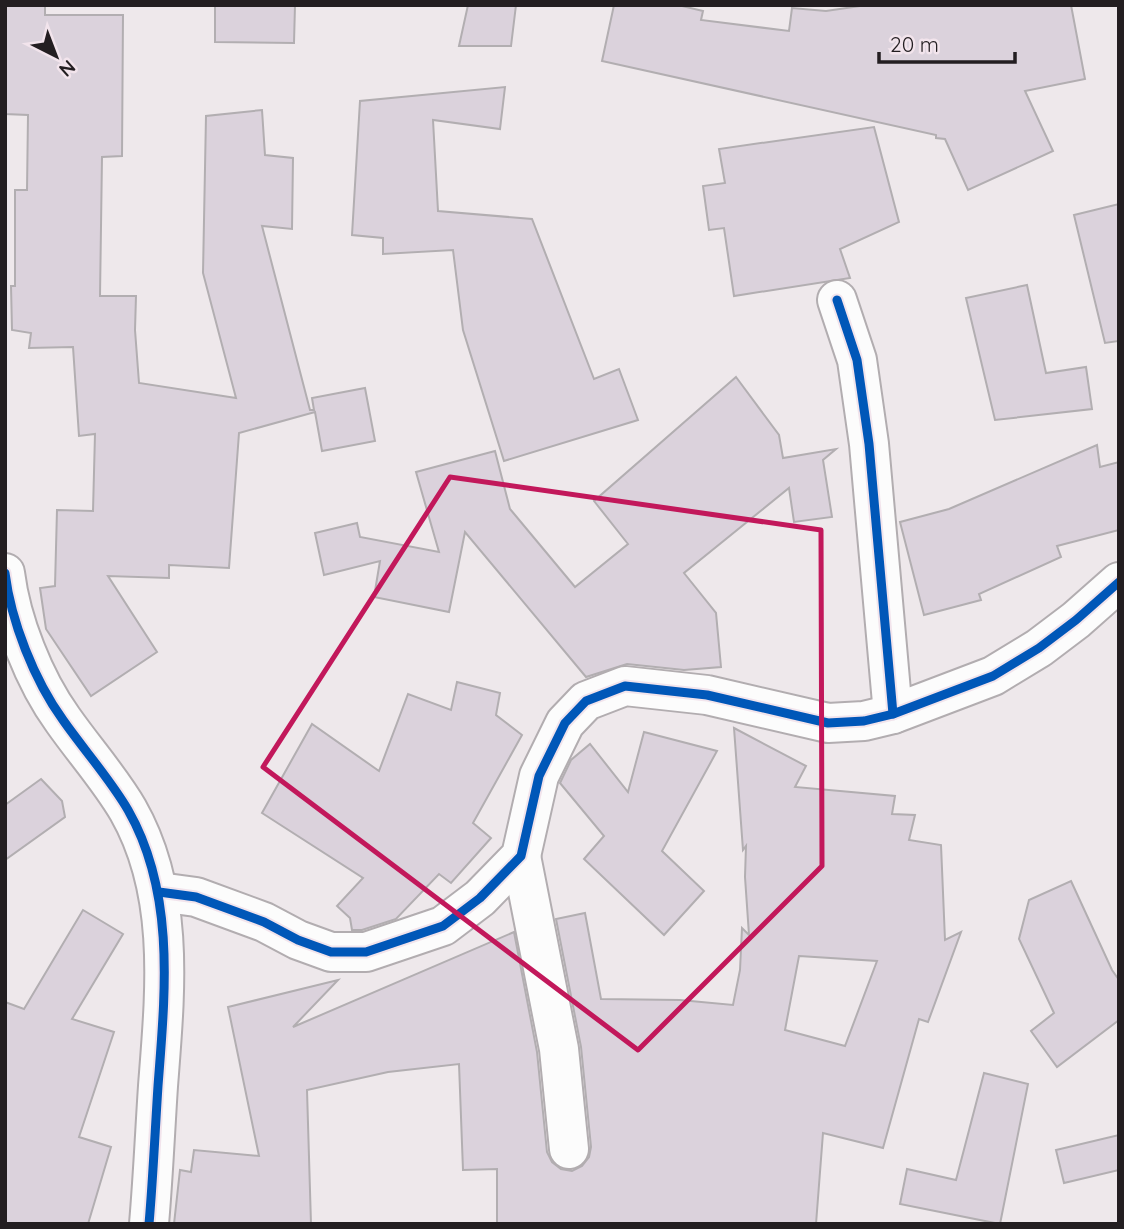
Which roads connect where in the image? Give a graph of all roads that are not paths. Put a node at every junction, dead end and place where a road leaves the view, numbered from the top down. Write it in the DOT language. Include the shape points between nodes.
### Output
graph roads {
  1 [pos="837,300"];
  2 [pos="5,573"];
  3 [pos="1119,582"];
  4 [pos="893,714"];
  5 [pos="521,856"];
  6 [pos="159,892"];
  7 [pos="569,1149"];
  8 [pos="149,1224"];
  1 -- 4 [label="street" via="857,360 869,444"];
  2 -- 6 [label="street" via="8,599 31,661 60,717 128,810"];
  3 -- 4 [label="street" via="1039,648 993,676"];
  4 -- 5 [label="street" via="828,723 707,695 625,686 586,701 565,723 539,776"];
  5 -- 6 [label="street" via="480,898 443,926 366,953 331,952 196,897"];
  5 -- 7 [label="street" via="559,1049"];
  6 -- 8 [label="street" via="166,975"];
}
